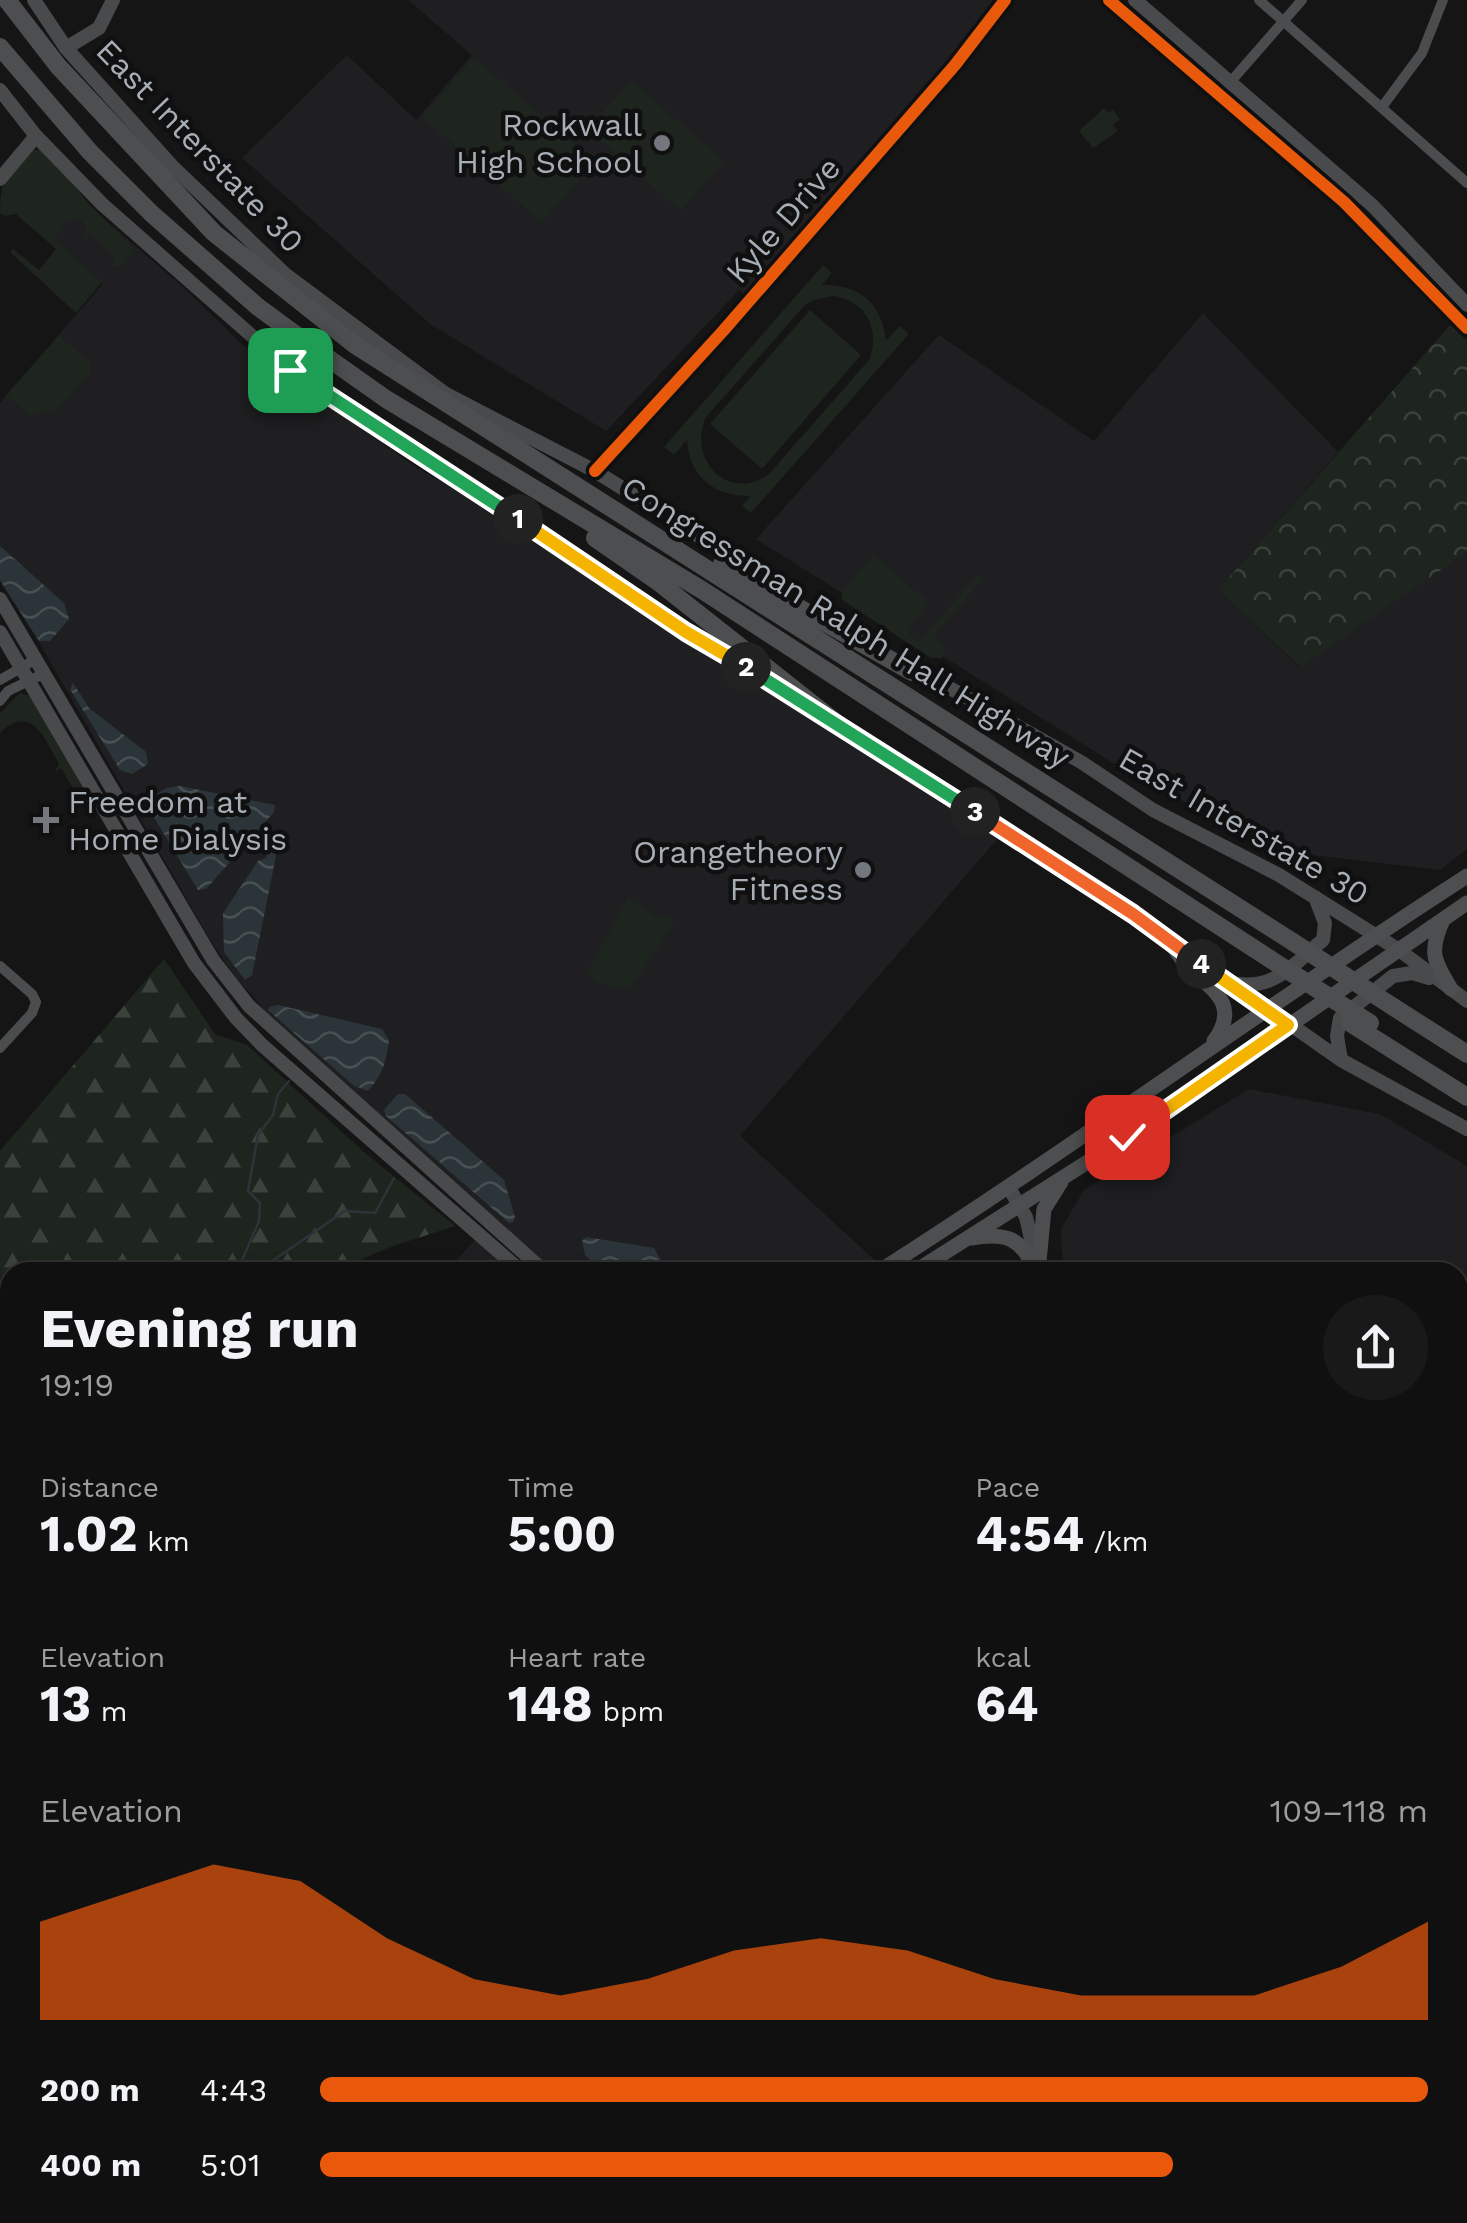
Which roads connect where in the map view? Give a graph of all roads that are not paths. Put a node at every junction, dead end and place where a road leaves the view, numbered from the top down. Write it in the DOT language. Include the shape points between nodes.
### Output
graph roads {
  1 [pos="10,0"];
  2 [pos="34,0"];
  3 [pos="113,0"];
  4 [pos="1005,0"];
  5 [pos="1109,0"];
  6 [pos="1135,0"];
  7 [pos="1259,0"];
  8 [pos="1302,0"];
  9 [pos="1443,0"];
  10 [pos="1285,22"];
  11 [pos="0,47"];
  12 [pos="66,48"];
  13 [pos="1231,83"];
  14 [pos="0,90"];
  15 [pos="1217,93"];
  16 [pos="1382,107"];
  17 [pos="36,136"];
  18 [pos="0,179"];
  19 [pos="1467,183"];
  20 [pos="1467,305"];
  21 [pos="1467,328"];
  22 [pos="493,466"];
  23 [pos="595,472"];
  24 [pos="631,520"];
  25 [pos="0,599"];
  26 [pos="0,632"];
  27 [pos="20,666"];
  28 [pos="41,666"];
  29 [pos="912,672"];
  30 [pos="0,680"];
  31 [pos="28,680"];
  32 [pos="0,700"];
  33 [pos="848,732"];
  34 [pos="1467,876"];
  35 [pos="1315,897"];
  36 [pos="1467,902"];
  37 [pos="1444,919"];
  38 [pos="1376,935"];
  39 [pos="1171,943"];
  40 [pos="1399,950"];
  41 [pos="0,966"];
  42 [pos="1225,982"];
  43 [pos="1445,985"];
  44 [pos="1467,1001"];
  45 [pos="1399,1004"];
  46 [pos="248,1006"];
  47 [pos="1265,1009"];
  48 [pos="1348,1015"];
  49 [pos="236,1018"];
  50 [pos="1288,1025"];
  51 [pos="1467,1040"];
  52 [pos="0,1048"];
  53 [pos="1209,1048"];
  54 [pos="1467,1054"];
  55 [pos="1341,1060"];
  56 [pos="1467,1085"];
  57 [pos="1467,1097"];
  58 [pos="369,1116"];
  59 [pos="1467,1129"];
  60 [pos="357,1130"];
  61 [pos="1066,1175"];
  62 [pos="1009,1188"];
  63 [pos="1020,1204"];
  64 [pos="962,1239"];
  65 [pos="509,1252"];
  66 [pos="516,1262"];
  67 [pos="527,1262"];
  68 [pos="894,1262"];
  69 [pos="929,1262"];
  70 [pos="1032,1262"];
  71 [pos="1036,1262"];
  72 [pos="1038,1262"];
  1 -- 24 [label="highway, Congressman Ralph Hall Highway" via="88,100 214,234 355,345"];
  2 -- 12 [label="main road, East Interstate 30"];
  3 -- 12 [label="main road" via="99,28"];
  4 -- 23 [label="main road, Kyle Drive" via="930,94"];
  5 -- 15 [label="main road"];
  6 -- 13 [label="main road"];
  7 -- 10 [label="street"];
  8 -- 10 [label="street"];
  9 -- 16 [label="street" via="1422,53"];
  10 -- 13 [label="street"];
  10 -- 16 [label="street"];
  11 -- 22 [label="highway, Congressman Ralph Hall Highway" via="90,152 225,279 386,400"];
  12 -- 23 [label="main road, East Interstate 30" via="172,166 285,274 446,394"];
  13 -- 15 [label="street"];
  13 -- 20 [label="main road" via="1373,206"];
  14 -- 17 [label="main road"];
  15 -- 21 [label="main road" via="1353,210"];
  16 -- 19 [label="street"];
  17 -- 18 [label="main road"];
  17 -- 33 [label="main road" via="102,204 302,380"];
  22 -- 33 [label="highway" via="657,581"];
  22 -- 48 [label="highway, Congressman Ralph Hall Highway, bridge" via="911,723"];
  23 -- 29 [label="main road, East Interstate 30"];
  24 -- 29 [label="highway" via="672,536"];
  24 -- 45 [label="highway, Congressman Ralph Hall Highway, bridge"];
  25 -- 28 [label="main road"];
  26 -- 27 [label="main road"];
  27 -- 28 [label="street"];
  27 -- 30 [label="street"];
  27 -- 31 [label="main road"];
  28 -- 31 [label="street"];
  28 -- 46 [label="main road" via="213,960"];
  29 -- 35 [label="main road, East Interstate 30"];
  31 -- 32 [label="street"];
  31 -- 49 [label="main road" via="194,963"];
  33 -- 39 [label="main road"];
  34 -- 38 [label="main road"];
  35 -- 38 [label="main road, East Interstate 30"];
  35 -- 42 [label="main road" via="1325,923 1323,940 1260,986"];
  36 -- 37 [label="main road"];
  37 -- 40 [label="main road"];
  37 -- 43 [label="main road" via="1433,949"];
  38 -- 40 [label="main road, East Interstate 30"];
  38 -- 47 [label="main road"];
  39 -- 42 [label="main road"];
  39 -- 53 [label="main road" via="1220,998 1223,1023"];
  40 -- 43 [label="main road, East Interstate 30"];
  40 -- 50 [label="main road"];
  41 -- 52 [label="street" via="36,1002"];
  42 -- 47 [label="main road"];
  43 -- 44 [label="main road, East Interstate 30"];
  43 -- 55 [label="main road" via="1412,973 1394,976 1340,1018"];
  45 -- 51 [label="highway"];
  45 -- 54 [label="highway, Congressman Ralph Hall Highway"];
  46 -- 49 [label="main road"];
  46 -- 58 [label="main road"];
  47 -- 50 [label="main road"];
  47 -- 53 [label="main road"];
  48 -- 56 [label="highway, Congressman Ralph Hall Highway, bridge"];
  48 -- 57 [label="highway"];
  49 -- 60 [label="main road"];
  50 -- 55 [label="main road"];
  50 -- 61 [label="main road"];
  53 -- 62 [label="main road"];
  55 -- 59 [label="main road"];
  58 -- 60 [label="main road"];
  58 -- 65 [label="main road"];
  60 -- 65 [label="main road"];
  61 -- 63 [label="main road"];
  61 -- 72 [label="main road" via="1044,1208"];
  62 -- 63 [label="main road"];
  62 -- 68 [label="main road"];
  63 -- 64 [label="main road"];
  63 -- 71 [label="main road"];
  64 -- 69 [label="main road"];
  64 -- 70 [label="main road" via="1012,1240"];
  65 -- 66 [label="main road"];
  65 -- 67 [label="main road"];
}
